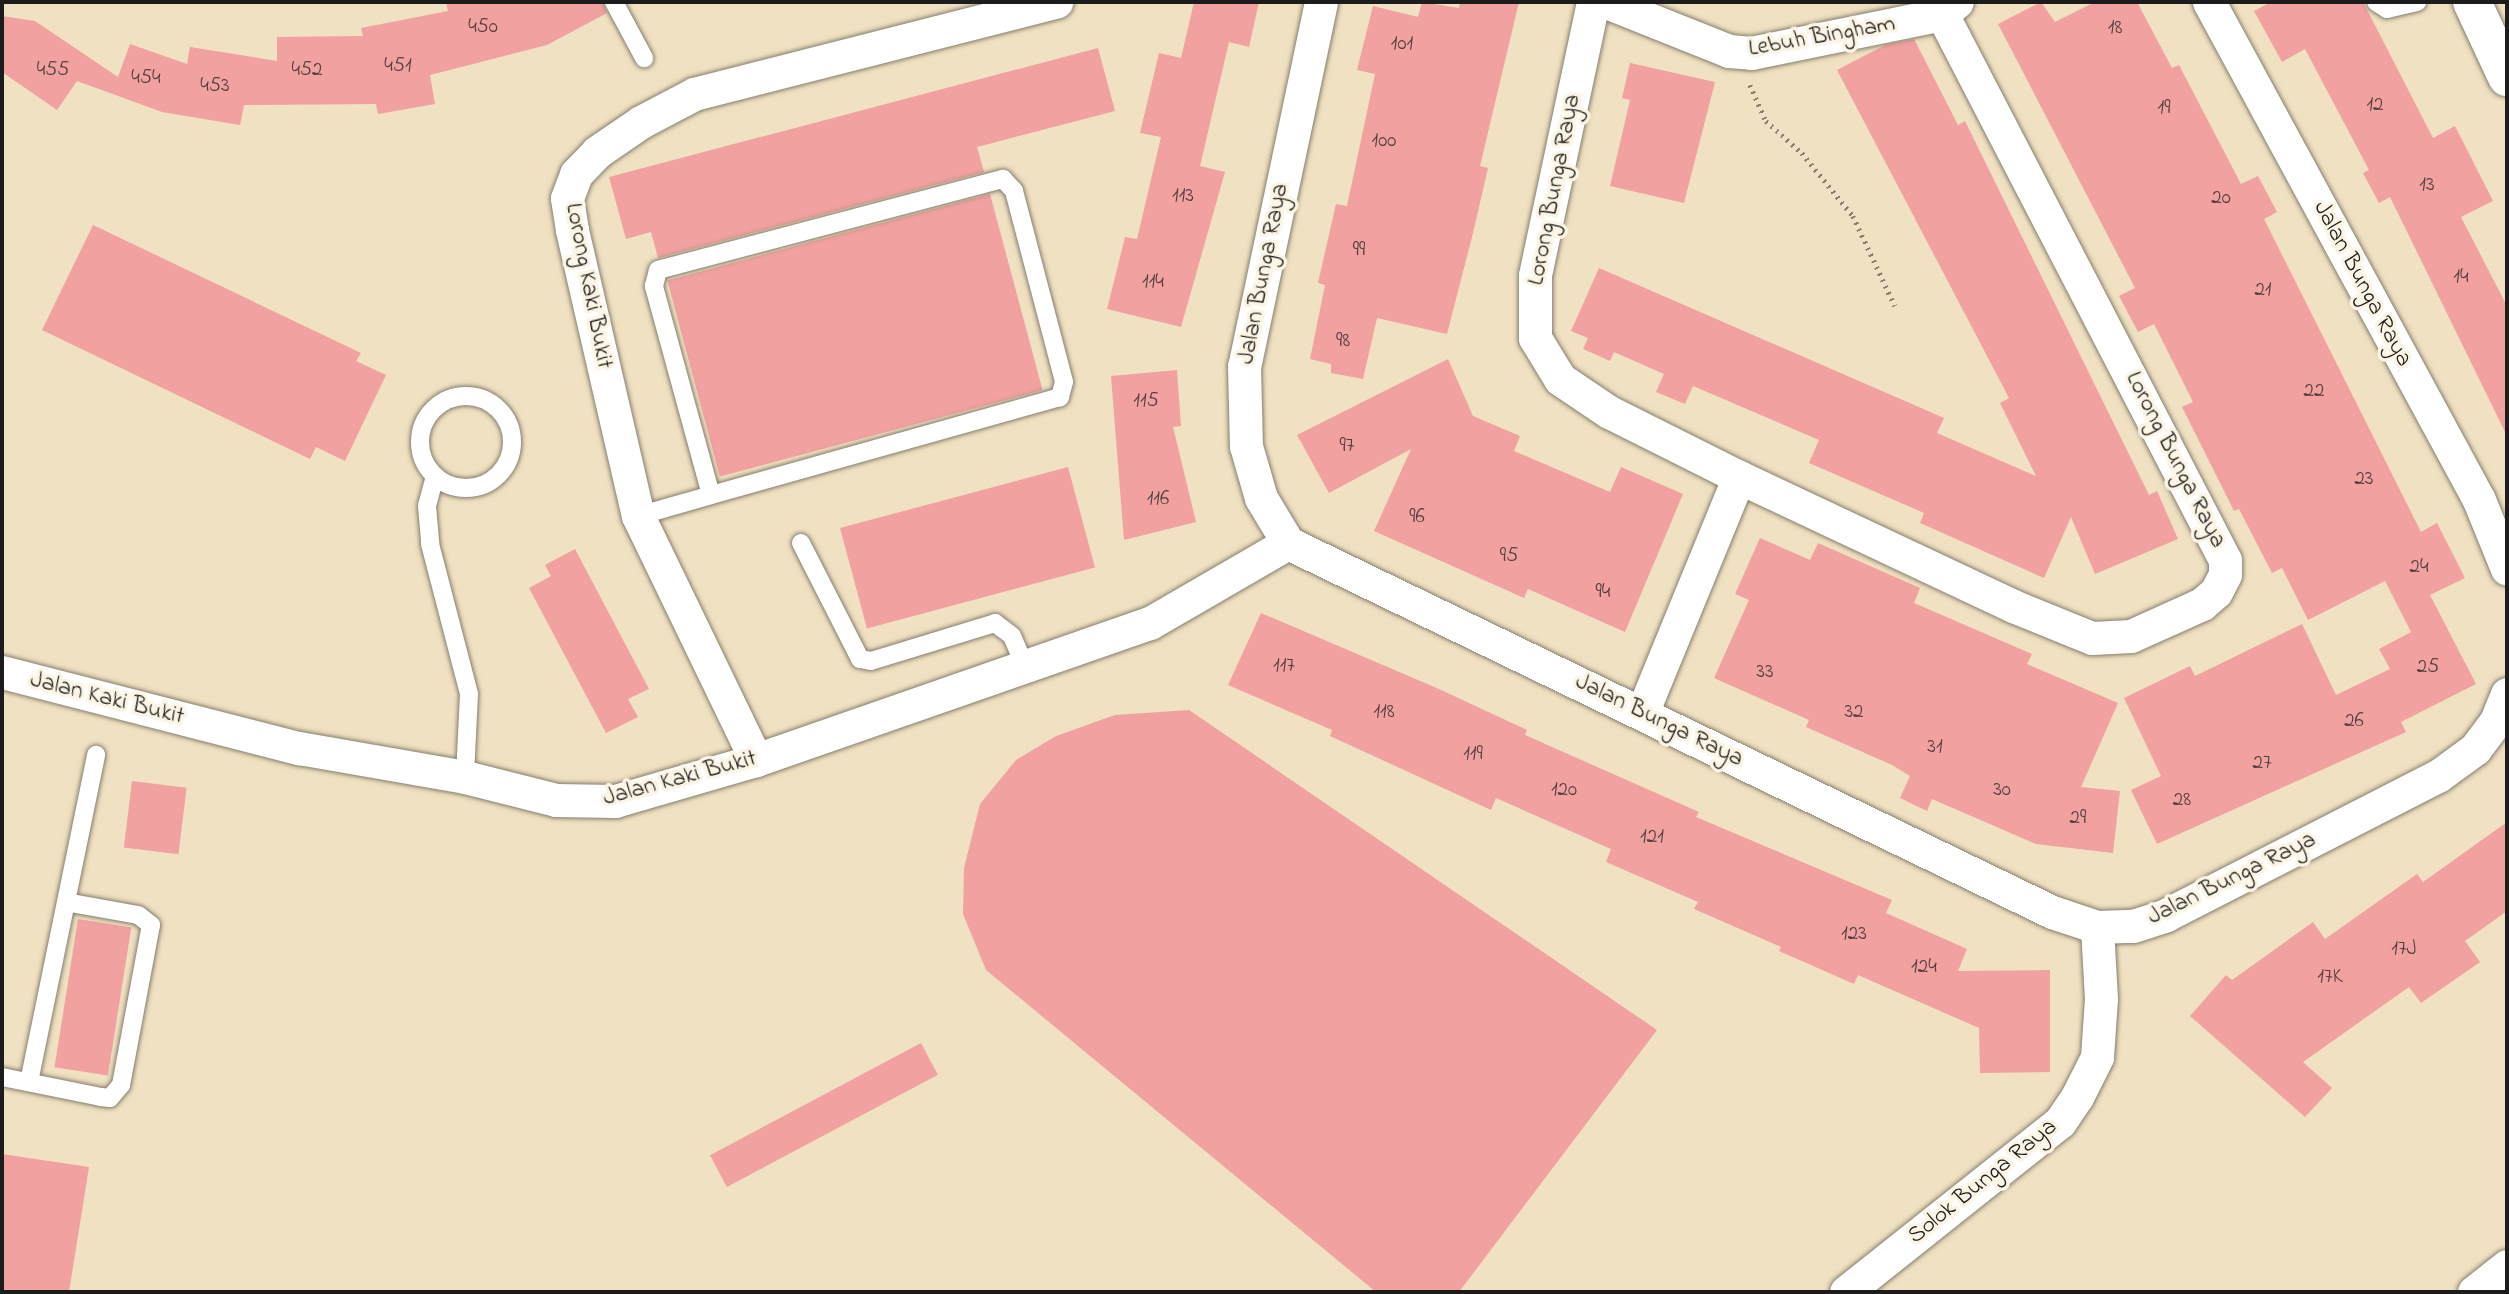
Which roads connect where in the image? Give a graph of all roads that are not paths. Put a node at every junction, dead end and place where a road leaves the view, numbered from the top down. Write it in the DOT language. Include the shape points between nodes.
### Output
graph roads {
  1 [pos="614,2"];
  2 [pos="1056,2"];
  3 [pos="1321,2"];
  4 [pos="1593,2"];
  5 [pos="1606,2"];
  6 [pos="2209,2"];
  7 [pos="2376,2"];
  8 [pos="2417,2"];
  9 [pos="2472,2"];
  10 [pos="1950,8"];
  11 [pos="644,58"];
  12 [pos="2507,77"];
  13 [pos="435,476"];
  14 [pos="1739,477"];
  15 [pos="711,495"];
  16 [pos="638,516"];
  17 [pos="801,543"];
  18 [pos="1288,543"];
  19 [pos="2507,569"];
  20 [pos="1025,666"];
  21 [pos="2,672"];
  22 [pos="2507,694"];
  23 [pos="1642,713"];
  24 [pos="96,755"];
  25 [pos="756,760"];
  26 [pos="466,777"];
  27 [pos="66,902"];
  28 [pos="2097,927"];
  29 [pos="2,1077"];
  30 [pos="29,1082"];
  31 [pos="2507,1266"];
  32 [pos="1846,1292"];
  33 [pos="2474,1292"];
  1 -- 11 [label="lane"];
  2 -- 16 [label="street, Lorong Kaki Bukit" via="694,94 641,121 597,152 576,174 568,198 572,230"];
  3 -- 18 [label="street, Jalan Bunga Raya" via="1244,366 1246,446 1261,498"];
  4 -- 14 [label="street, Lorong Bunga Raya" via="1535,275 1535,338 1560,379 1609,412"];
  5 -- 10 [label="street, Lebuh Bingham" via="1729,51 1751,53"];
  6 -- 19 [label="street, Jalan Bunga Raya" via="2479,500"];
  7 -- 8 [label="lane" via="2387,9"];
  9 -- 12 [label="highway"];
  10 -- 14 [label="street, Lorong Bunga Raya" via="2221,546 2225,574 2216,592 2202,604 2131,636 2092,638"];
  13 -- 13 [label="lane" via="420,445 431,411 463,396 497,406 512,438 501,472 476,487 462,488"];
  13 -- 26 [label="lane" via="427,506 430,544 469,694"];
  14 -- 23 [label="street"];
  15 -- 15 [label="lane" via="1060,397 1064,382 1010,184 994,180 658,270 654,286"];
  15 -- 16 [label="lane"];
  16 -- 25 [label="street, Lorong Kaki Bukit"];
  17 -- 20 [label="lane" via="860,659 871,661 995,623 1012,636"];
  18 -- 20 [label="street, Jalan Kaki Bukit" via="1150,623"];
  18 -- 23 [label="street, Jalan Bunga Raya"];
  20 -- 25 [label="street, Jalan Kaki Bukit"];
  21 -- 26 [label="street, Jalan Kaki Bukit" via="299,748"];
  22 -- 28 [label="street, Jalan Bunga Raya" via="2497,721 2475,750 2438,776 2166,915 2133,926"];
  23 -- 28 [label="street, Jalan Bunga Raya" via="2052,912"];
  24 -- 27 [label="lane"];
  25 -- 26 [label="street, Jalan Kaki Bukit" via="604,801 556,800"];
  27 -- 30 [label="lane"];
  27 -- 30 [label="lane" via="138,915 151,925 121,1085 110,1098"];
  28 -- 32 [label="street, Solok Bunga Raya" via="2101,999 2097,1057 2066,1114"];
  29 -- 30 [label="lane"];
  31 -- 33 [label="street"];
}
